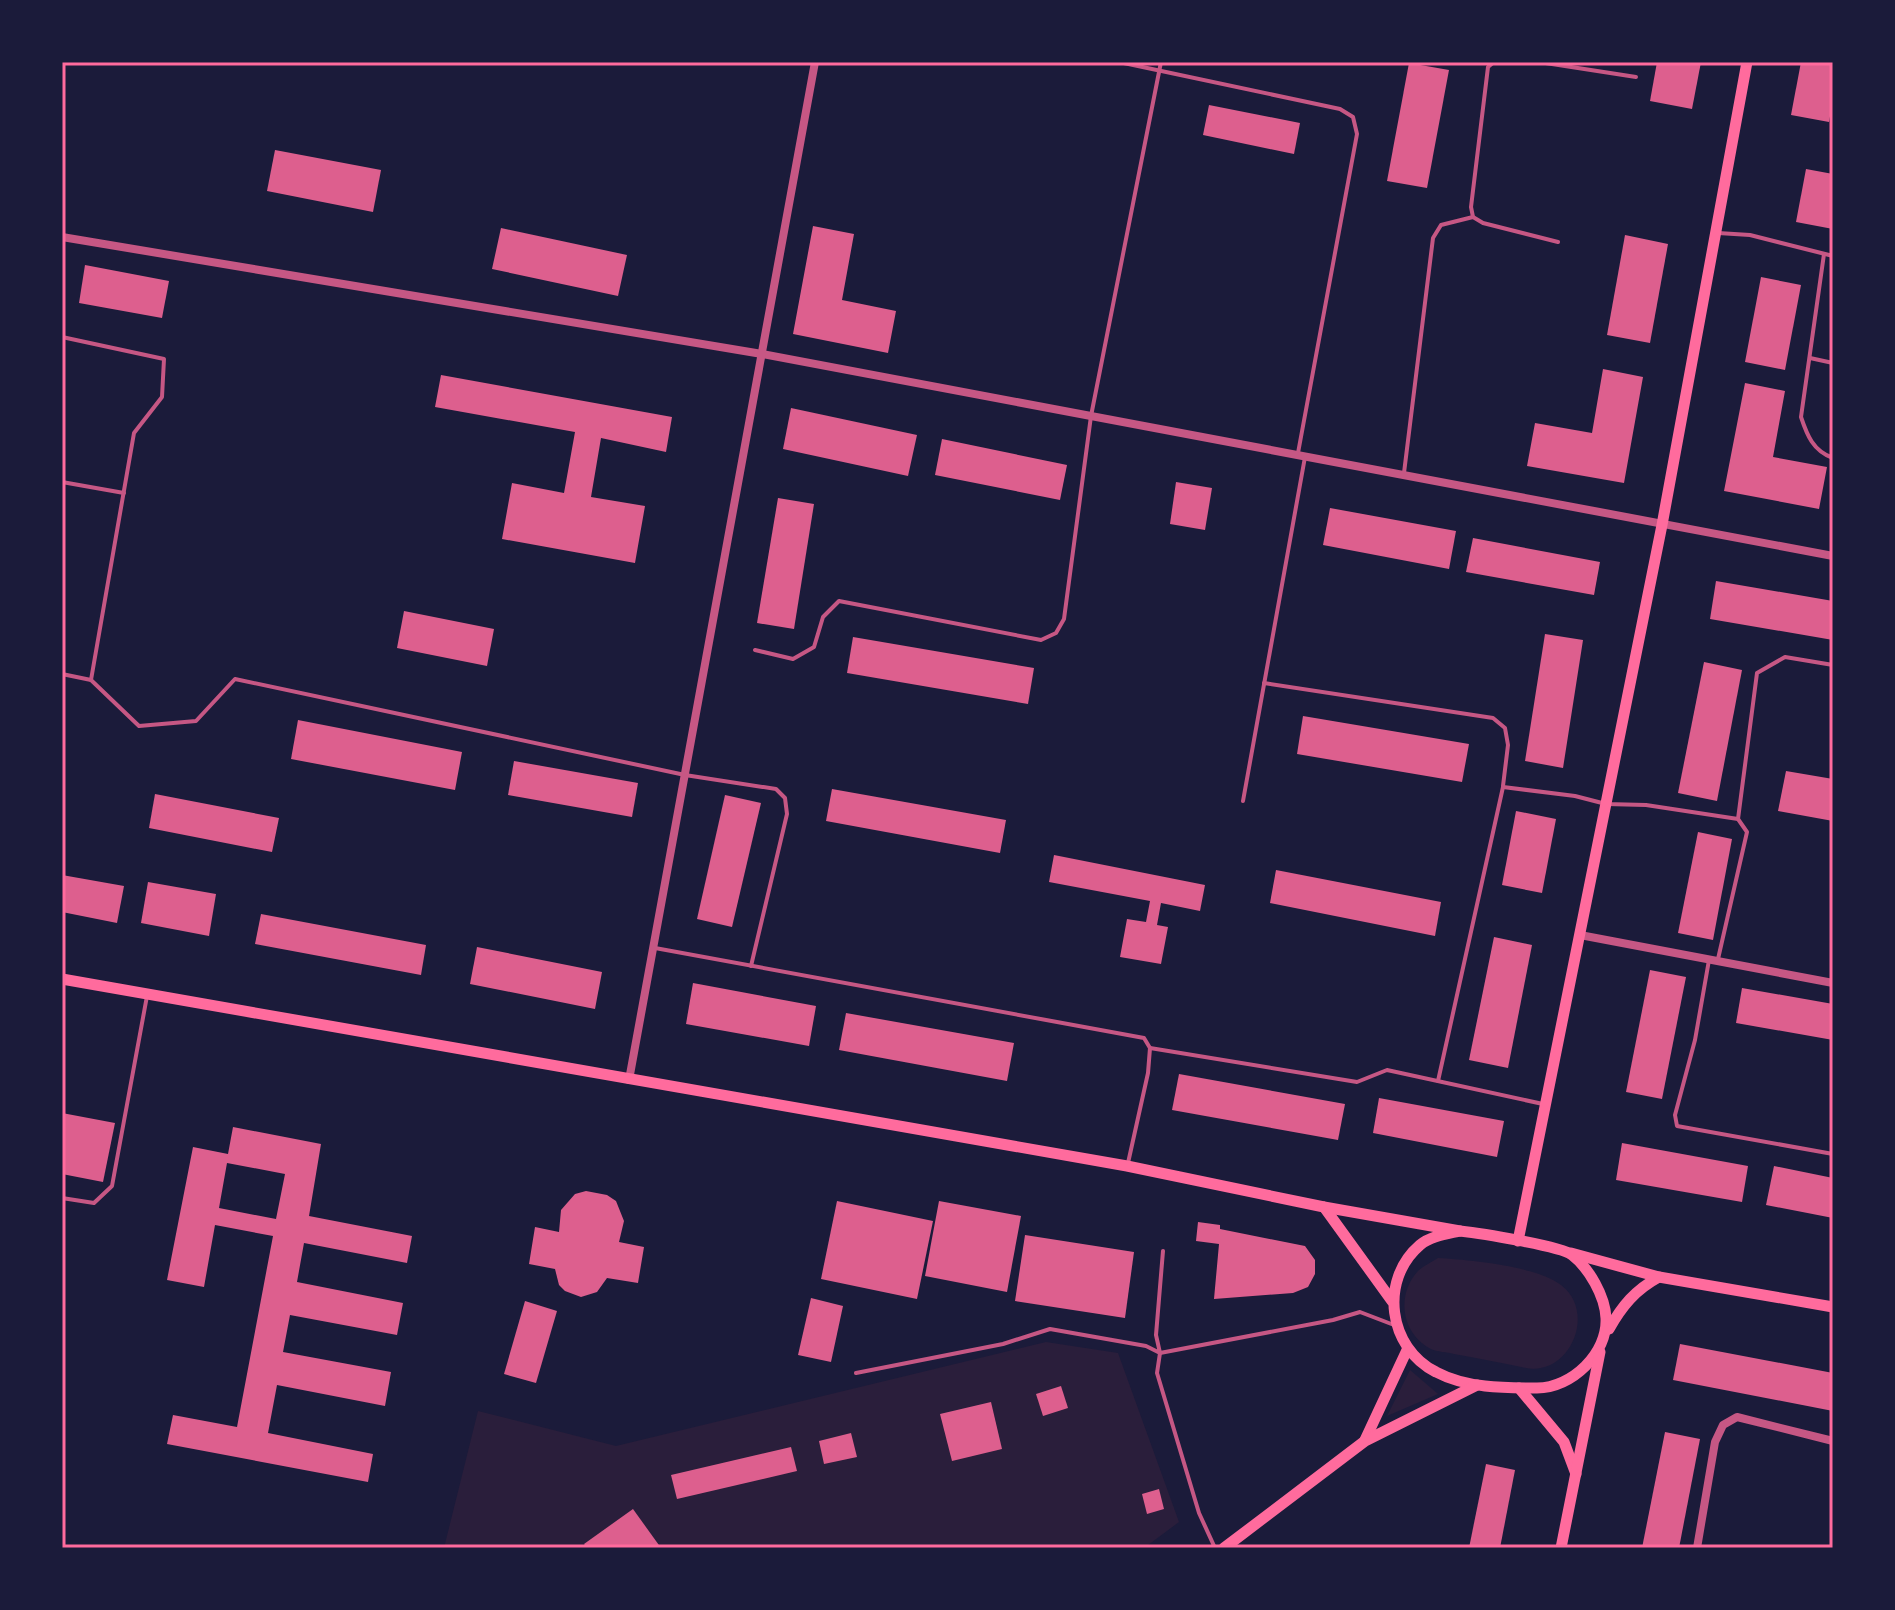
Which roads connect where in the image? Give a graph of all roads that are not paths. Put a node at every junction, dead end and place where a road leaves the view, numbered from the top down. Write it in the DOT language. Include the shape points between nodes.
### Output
graph roads {
  1 [pos="815,62"];
  2 [pos="1119,62"];
  3 [pos="1161,62"];
  4 [pos="1494,62"];
  5 [pos="1539,62"];
  6 [pos="1747,62"];
  7 [pos="1160,70"];
  8 [pos="1636,77"];
  9 [pos="1473,217"];
  10 [pos="1716,233"];
  11 [pos="62,237"];
  12 [pos="1558,242"];
  13 [pos="1824,254"];
  14 [pos="1833,256"];
  15 [pos="62,337"];
  16 [pos="762,354"];
  17 [pos="1810,358"];
  18 [pos="1833,363"];
  19 [pos="1091,416"];
  20 [pos="1301,456"];
  21 [pos="1833,458"];
  22 [pos="1403,476"];
  23 [pos="62,482"];
  24 [pos="124,493"];
  25 [pos="1662,525"];
  26 [pos="1833,556"];
  27 [pos="755,650"];
  28 [pos="1833,665"];
  29 [pos="62,674"];
  30 [pos="91,680"];
  31 [pos="1264,683"];
  32 [pos="685,775"];
  33 [pos="1503,787"];
  34 [pos="1243,801"];
  35 [pos="1606,804"];
  36 [pos="1738,819"];
  37 [pos="1580,935"];
  38 [pos="653,948"];
  39 [pos="1714,959"];
  40 [pos="751,966"];
  41 [pos="62,979"];
  42 [pos="1833,983"];
  43 [pos="148,994"];
  44 [pos="1150,1048"];
  45 [pos="629,1080"];
  46 [pos="1438,1081"];
  47 [pos="1545,1105"];
  48 [pos="1833,1154"];
  49 [pos="1127,1166"];
  50 [pos="62,1198"];
  51 [pos="1324,1207"];
  52 [pos="1460,1231"];
  53 [pos="1518,1241"];
  54 [pos="1163,1251"];
  55 [pos="1571,1253"];
  56 [pos="1659,1277"];
  57 [pos="1392,1301"];
  58 [pos="1833,1307"];
  59 [pos="1397,1327"];
  60 [pos="1602,1341"];
  61 [pos="1407,1350"];
  62 [pos="1160,1353"];
  63 [pos="856,1373"];
  64 [pos="1478,1385"];
  65 [pos="1519,1388"];
  66 [pos="1365,1441"];
  67 [pos="1833,1441"];
  68 [pos="1576,1474"];
  69 [pos="1215,1548"];
  70 [pos="1224,1548"];
  71 [pos="1561,1548"];
  72 [pos="1697,1548"];
  1 -- 16 [label="street"];
  2 -- 7 [label="lane"];
  3 -- 7 [label="lane"];
  4 -- 9 [label="lane" via="1488,67"];
  5 -- 8 [label="lane"];
  6 -- 10 [label="main road"];
  7 -- 19 [label="lane"];
  7 -- 20 [label="lane" via="1340,109 1353,117 1357,134"];
  9 -- 12 [label="lane"];
  9 -- 22 [label="lane" via="1441,225 1433,238"];
  10 -- 13 [label="lane" via="1750,235"];
  10 -- 25 [label="main road"];
  11 -- 16 [label="street"];
  13 -- 14 [label="lane"];
  13 -- 17 [label="lane"];
  15 -- 24 [label="lane" via="164,359 162,397 134,433"];
  16 -- 19 [label="street"];
  16 -- 32 [label="street"];
  17 -- 18 [label="lane"];
  17 -- 21 [label="lane" via="1801,417 1809,441"];
  19 -- 20 [label="street"];
  19 -- 27 [label="lane" via="1064,619 1056,633 1041,640 839,601 823,617 814,647 793,659"];
  20 -- 22 [label="street"];
  20 -- 31 [label="lane"];
  22 -- 25 [label="street"];
  23 -- 24 [label="lane"];
  24 -- 30 [label="lane"];
  25 -- 26 [label="street"];
  25 -- 35 [label="main road"];
  28 -- 36 [label="lane" via="1785,657 1757,673"];
  29 -- 30 [label="lane"];
  30 -- 32 [label="lane" via="139,726 196,721 235,679"];
  31 -- 33 [label="lane" via="1493,718 1505,728 1508,745"];
  31 -- 34 [label="lane"];
  32 -- 38 [label="street"];
  32 -- 40 [label="lane" via="776,789 785,798 787,814"];
  33 -- 35 [label="lane"];
  33 -- 46 [label="lane"];
  35 -- 36 [label="lane"];
  35 -- 37 [label="main road"];
  36 -- 39 [label="lane" via="1747,832"];
  37 -- 39 [label="street"];
  37 -- 47 [label="main road"];
  38 -- 40 [label="lane"];
  38 -- 45 [label="street"];
  39 -- 42 [label="street"];
  39 -- 48 [label="lane" via="1675,1115 1677,1126"];
  40 -- 44 [label="lane" via="1139,1036"];
  41 -- 43 [label="main road"];
  43 -- 45 [label="main road"];
  43 -- 50 [label="lane" via="112,1186 94,1203"];
  44 -- 46 [label="lane" via="1357,1082 1387,1070"];
  44 -- 49 [label="lane"];
  45 -- 49 [label="main road"];
  46 -- 47 [label="lane"];
  47 -- 53 [label="main road"];
  49 -- 51 [label="main road"];
  51 -- 52 [label="main road"];
  51 -- 57 [label="main road"];
  52 -- 53 [label="main road"];
  52 -- 57 [label="main road" via="1421,1244 1404,1264"];
  53 -- 55 [label="main road"];
  54 -- 62 [label="lane" via="1156,1335"];
  55 -- 56 [label="main road"];
  55 -- 60 [label="main road" via="1603,1300 1607,1319"];
  56 -- 58 [label="main road"];
  56 -- 60 [label="main road" via="1639,1288 1620,1309"];
  57 -- 59 [label="main road"];
  59 -- 61 [label="main road"];
  59 -- 62 [label="lane" via="1360,1312"];
  60 -- 65 [label="main road" via="1584,1369 1566,1380 1543,1388"];
  60 -- 68 [label="main road"];
  61 -- 64 [label="main road" via="1433,1371"];
  61 -- 66 [label="main road"];
  62 -- 63 [label="lane" via="1050,1329 1003,1344"];
  62 -- 69 [label="lane" via="1157,1373 1199,1513"];
  64 -- 65 [label="main road"];
  64 -- 66 [label="main road"];
  65 -- 68 [label="main road" via="1564,1442"];
  66 -- 70 [label="main road"];
  67 -- 72 [label="street" via="1737,1417 1723,1425 1715,1442"];
  68 -- 71 [label="main road"];
}
